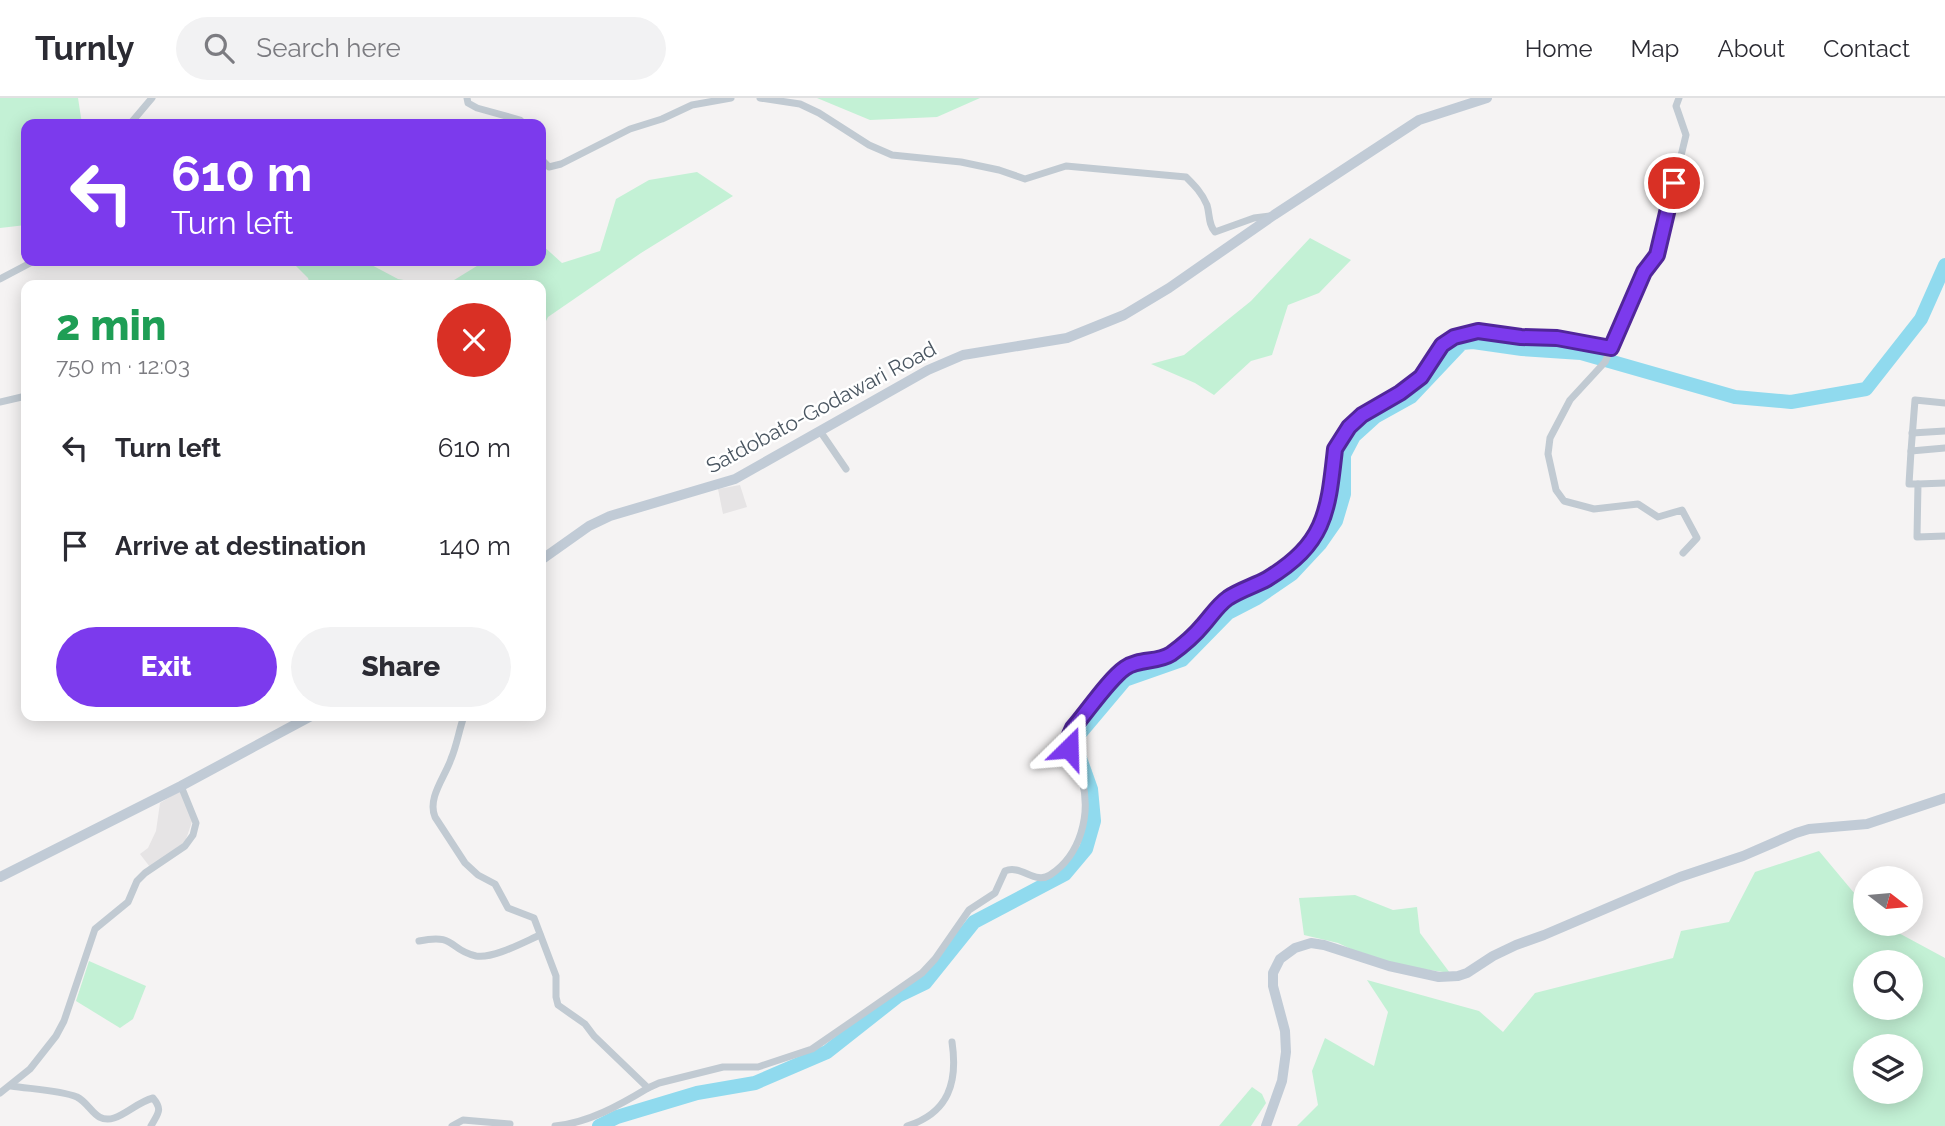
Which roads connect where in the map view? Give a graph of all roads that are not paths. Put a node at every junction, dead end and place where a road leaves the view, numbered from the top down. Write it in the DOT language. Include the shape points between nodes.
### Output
graph roads {
  1 [pos="152,98"];
  2 [pos="467,98"];
  3 [pos="731,98"];
  4 [pos="760,98"];
  5 [pos="1487,98"];
  6 [pos="1679,98"];
  7 [pos="694,101"];
  8 [pos="134,119"];
  9 [pos="516,119"];
  10 [pos="546,164"];
  11 [pos="1274,215"];
  12 [pos="25,266"];
  13 [pos="0,279"];
  14 [pos="1611,348"];
  15 [pos="21,397"];
  16 [pos="0,402"];
  17 [pos="1945,403"];
  18 [pos="820,431"];
  19 [pos="1945,431"];
  20 [pos="1912,433"];
  21 [pos="1945,448"];
  22 [pos="1911,451"];
  23 [pos="846,469"];
  24 [pos="1945,483"];
  25 [pos="1918,484"];
  26 [pos="1945,536"];
  27 [pos="1683,553"];
  28 [pos="546,556"];
  29 [pos="301,721"];
  30 [pos="462,721"];
  31 [pos="181,786"];
  32 [pos="1945,798"];
  33 [pos="0,877"];
  34 [pos="540,935"];
  35 [pos="419,942"];
  36 [pos="952,1042"];
  37 [pos="11,1086"];
  38 [pos="648,1088"];
  39 [pos="0,1093"];
  40 [pos="510,1124"];
  41 [pos="151,1126"];
  42 [pos="452,1126"];
  43 [pos="555,1126"];
  44 [pos="908,1126"];
  45 [pos="1266,1126"];
  1 -- 8 [label="street"];
  2 -- 9 [label="street" via="477,108"];
  3 -- 7 [label="street"];
  4 -- 11 [label="street" via="800,104 892,155 961,162 1025,179 1066,166 1186,177 1201,192 1215,232"];
  5 -- 11 [label="street, Satdobato-Godawari Road" via="1419,120"];
  6 -- 14 [label="street" via="1676,106 1686,135 1657,255 1644,272"];
  7 -- 10 [label="street" via="561,164"];
  11 -- 18 [label="street, Satdobato-Godawari Road" via="1124,315 1067,338 963,355"];
  12 -- 13 [label="street"];
  14 -- 27 [label="street" via="1605,362 1570,400 1550,438 1548,454 1556,490 1564,501 1594,509 1638,504 1658,517 1682,510 1697,538"];
  14 -- 38 [label="street" via="1478,331 1442,345 1421,377 1362,415 1339,440 1326,515 1291,563 1229,598 1169,655 1124,668 1073,728 1068,744 1082,783 1084,815 1081,835 1066,861 1045,877 1017,869 1005,871 995,893 969,910 922,973 812,1049 758,1068 723,1067"];
  15 -- 16 [label="street"];
  17 -- 20 [label="street" via="1915,400"];
  18 -- 23 [label="street"];
  18 -- 28 [label="street, Satdobato-Godawari Road" via="735,479 610,516"];
  19 -- 20 [label="street"];
  20 -- 22 [label="street"];
  21 -- 22 [label="street"];
  22 -- 25 [label="street" via="1909,484"];
  24 -- 25 [label="street"];
  25 -- 26 [label="street" via="1917,537"];
  29 -- 31 [label="street"];
  30 -- 34 [label="street" via="432,811 465,863 495,884 508,908 534,918"];
  31 -- 33 [label="street"];
  31 -- 37 [label="street" via="196,823 193,835 185,846 136,881 128,902 95,929 64,1021 46,1052"];
  32 -- 45 [label="street" via="1867,824 1796,833 1516,945 1458,976 1440,977 1389,966 1324,945 1295,948 1273,973 1286,1052 1282,1081"];
  34 -- 35 [label="street" via="484,956 472,955 440,937"];
  34 -- 38 [label="street" via="556,976 558,1005 585,1024"];
  36 -- 44 [label="street" via="953,1085 941,1105 923,1121"];
  37 -- 39 [label="street"];
  37 -- 41 [label="street" via="77,1097 94,1115 106,1119 153,1098 160,1112"];
  38 -- 43 [label="street" via="575,1124"];
  40 -- 42 [label="street" via="463,1120"];
}
